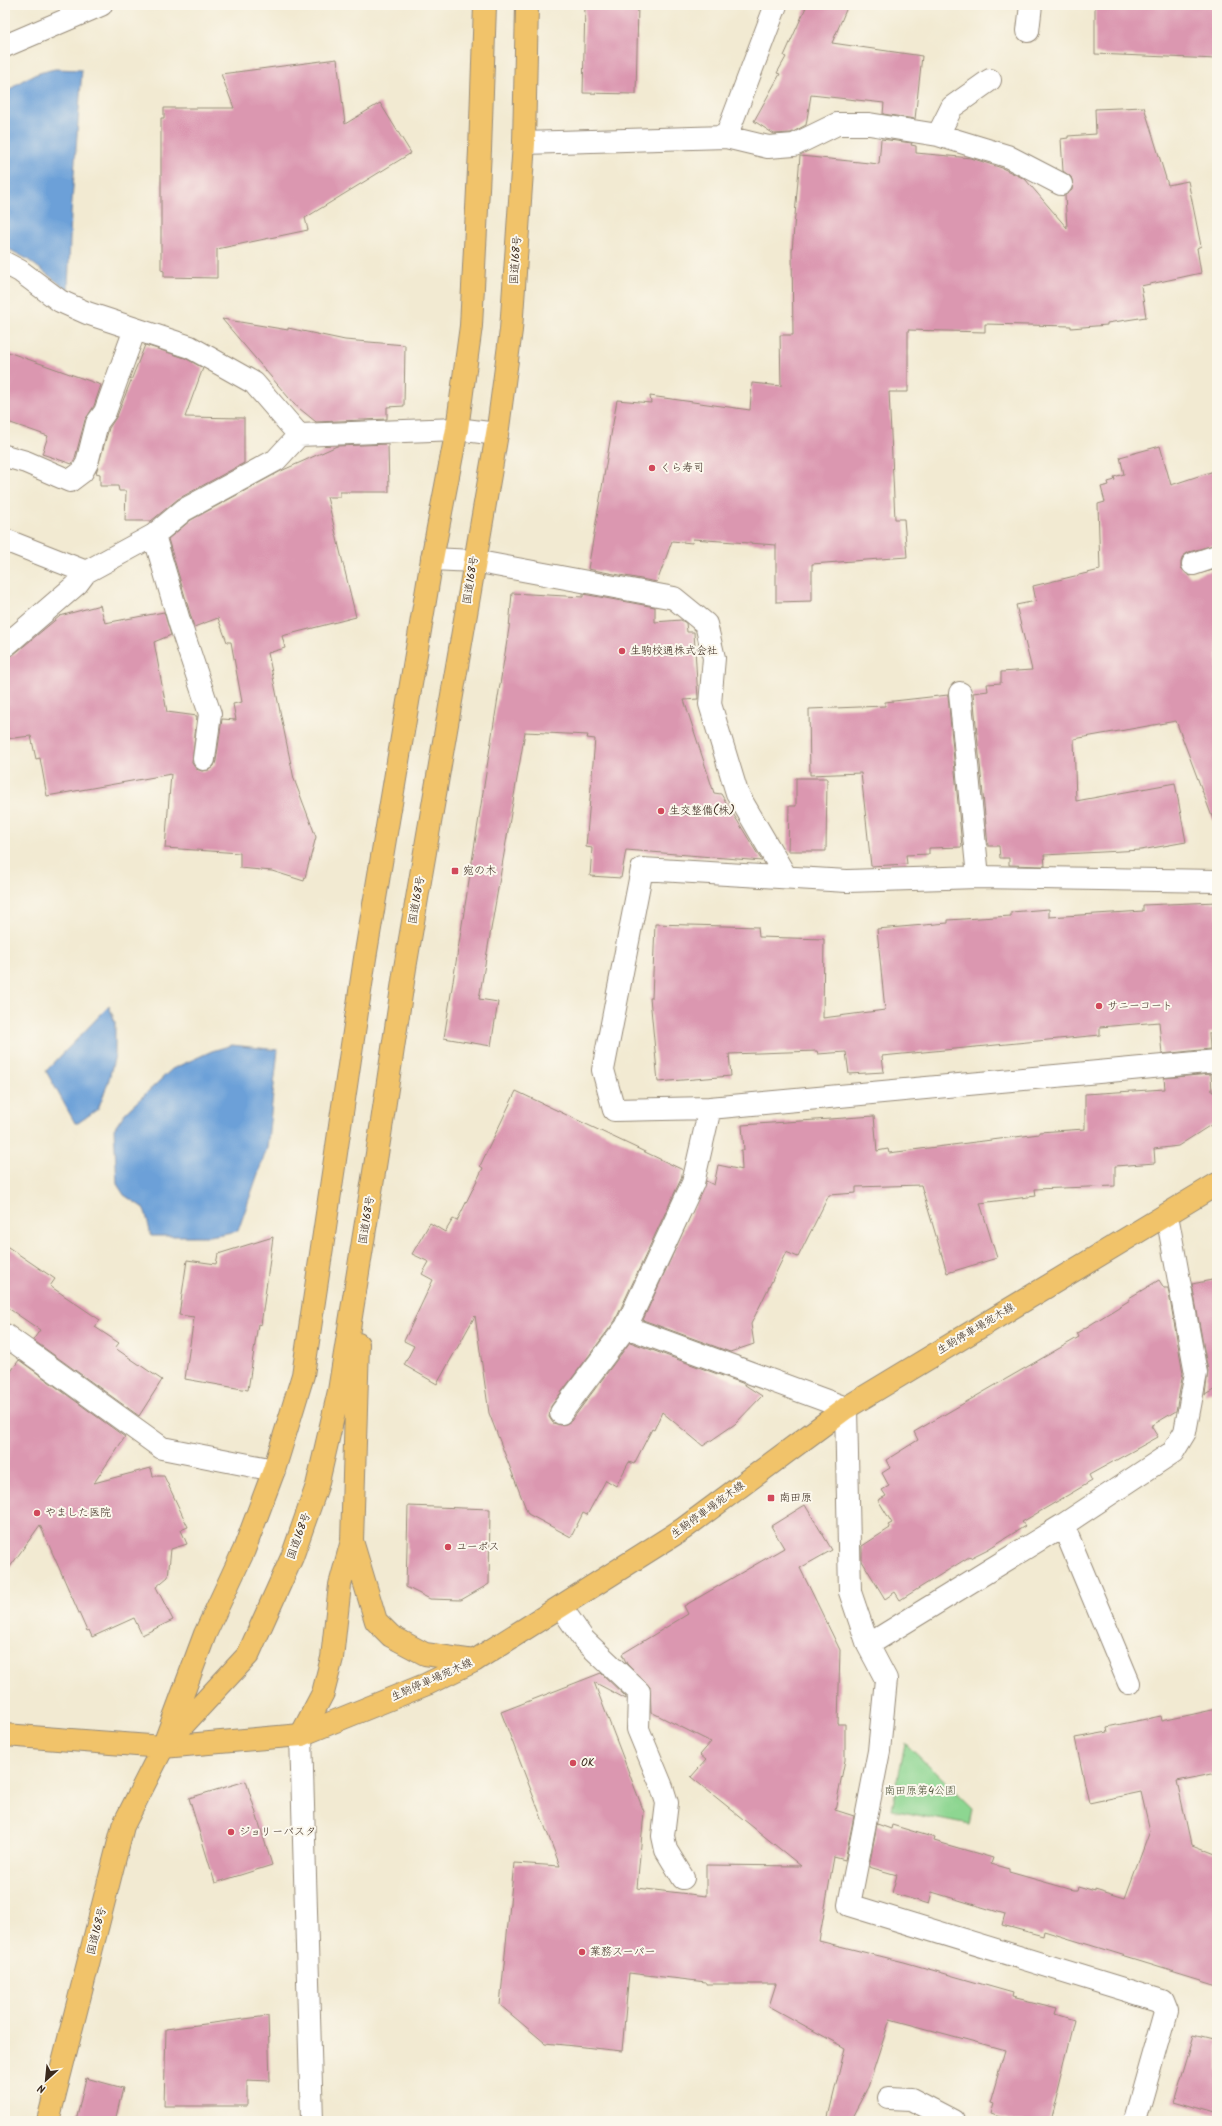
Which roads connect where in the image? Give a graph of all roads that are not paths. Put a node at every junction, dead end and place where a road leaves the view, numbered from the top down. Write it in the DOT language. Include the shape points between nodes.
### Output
graph roads {
  1 [pos="101,5"];
  2 [pos="485,5"];
  3 [pos="527,5"];
  4 [pos="776,5"];
  5 [pos="1031,5"];
  6 [pos="1028,31"];
  7 [pos="5,46"];
  8 [pos="990,80"];
  9 [pos="938,135"];
  10 [pos="726,136"];
  11 [pos="524,143"];
  12 [pos="1061,184"];
  13 [pos="5,263"];
  14 [pos="135,329"];
  15 [pos="457,429"];
  16 [pos="497,434"];
  17 [pos="299,435"];
  18 [pos="5,456"];
  19 [pos="154,535"];
  20 [pos="5,540"];
  21 [pos="1217,556"];
  22 [pos="432,559"];
  23 [pos="474,561"];
  24 [pos="1194,564"];
  25 [pos="86,572"];
  26 [pos="5,646"];
  27 [pos="960,693"];
  28 [pos="204,759"];
  29 [pos="786,877"];
  30 [pos="978,877"];
  31 [pos="1217,881"];
  32 [pos="1217,1061"];
  33 [pos="710,1108"];
  34 [pos="1217,1184"];
  35 [pos="1167,1215"];
  36 [pos="360,1263"];
  37 [pos="626,1327"];
  38 [pos="5,1335"];
  39 [pos="846,1408"];
  40 [pos="562,1412"];
  41 [pos="274,1470"];
  42 [pos="1063,1525"];
  43 [pos="352,1541"];
  44 [pos="561,1607"];
  45 [pos="868,1645"];
  46 [pos="474,1661"];
  47 [pos="1129,1682"];
  48 [pos="301,1734"];
  49 [pos="5,1735"];
  50 [pos="163,1747"];
  51 [pos="683,1878"];
  52 [pos="888,2098"];
  53 [pos="48,2121"];
  54 [pos="312,2121"];
  55 [pos="953,2121"];
  56 [pos="1135,2121"];
  1 -- 7 [label="street"];
  2 -- 15 [label="main road, 国道168号" via="471,326"];
  3 -- 11 [label="main road, 国道168号"];
  4 -- 10 [label="street"];
  5 -- 6 [label="street"];
  8 -- 9 [label="street" via="952,107"];
  9 -- 10 [label="street" via="869,124 837,124 794,145 768,147"];
  9 -- 12 [label="street" via="1007,156"];
  10 -- 11 [label="street"];
  11 -- 16 [label="main road, 国道168号" via="511,330"];
  13 -- 14 [label="street" via="60,301"];
  14 -- 17 [label="street" via="190,347 254,383"];
  14 -- 18 [label="street" via="105,412 97,423 82,472 70,481"];
  15 -- 16 [label="street"];
  15 -- 17 [label="street"];
  15 -- 22 [label="main road, 国道168号"];
  16 -- 23 [label="main road, 国道168号"];
  17 -- 19 [label="street" via="276,460 184,510"];
  19 -- 25 [label="street"];
  19 -- 28 [label="street" via="210,714"];
  20 -- 25 [label="street"];
  21 -- 24 [label="street"];
  22 -- 23 [label="street"];
  22 -- 41 [label="main road, 国道168号" via="365,958 303,1375"];
  23 -- 29 [label="street" via="674,598 706,624 714,658 710,704 736,793"];
  23 -- 36 [label="main road, 国道168号" via="405,968"];
  25 -- 26 [label="street" via="78,584"];
  27 -- 30 [label="street"];
  29 -- 30 [label="street" via="847,881"];
  29 -- 33 [label="street" via="642,869 603,1070 614,1110"];
  30 -- 31 [label="street"];
  32 -- 33 [label="street"];
  33 -- 37 [label="street" via="693,1183"];
  34 -- 35 [label="main road, 生駒停車場宛木線"];
  35 -- 39 [label="main road, 生駒停車場宛木線"];
  35 -- 42 [label="street" via="1196,1373 1185,1432 1173,1452"];
  36 -- 43 [label="main road"];
  36 -- 50 [label="main road, 国道168号" via="338,1390 317,1486 292,1557 248,1655"];
  37 -- 39 [label="street"];
  37 -- 40 [label="street"];
  38 -- 41 [label="street" via="162,1448"];
  39 -- 44 [label="main road, 生駒停車場宛木線" via="683,1529"];
  39 -- 45 [label="street" via="850,1592"];
  41 -- 50 [label="main road, 国道168号" via="244,1550 205,1634"];
  42 -- 45 [label="street"];
  42 -- 47 [label="street"];
  43 -- 46 [label="main road" via="376,1622 392,1636 425,1654"];
  43 -- 48 [label="main road" via="340,1585 332,1658 324,1686"];
  44 -- 46 [label="main road, 生駒停車場宛木線"];
  44 -- 51 [label="street" via="584,1640 639,1692 638,1729 667,1804 663,1836 666,1850"];
  45 -- 56 [label="street" via="886,1679 879,1751 849,1905 1162,2001 1166,2011"];
  46 -- 48 [label="main road, 生駒停車場宛木線" via="427,1684"];
  48 -- 50 [label="main road, 生駒停車場宛木線"];
  48 -- 54 [label="street"];
  49 -- 50 [label="main road"];
  50 -- 53 [label="main road, 国道168号" via="123,1826"];
  52 -- 55 [label="street" via="911,2099"];
}
